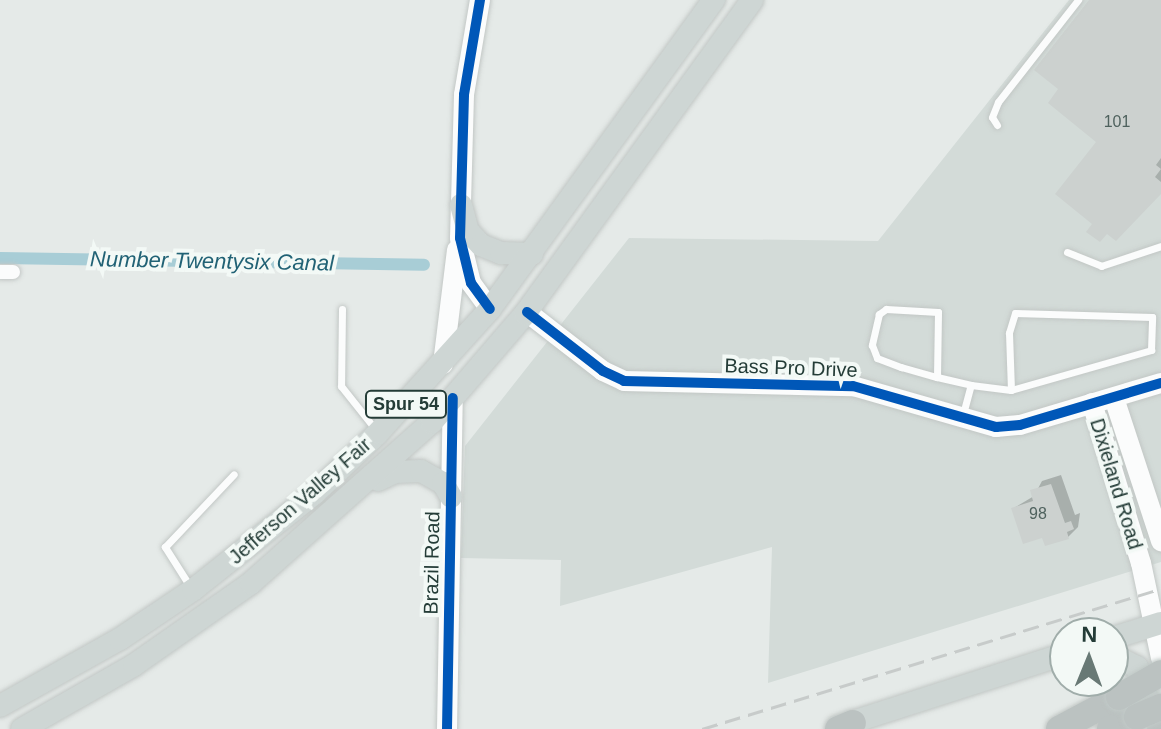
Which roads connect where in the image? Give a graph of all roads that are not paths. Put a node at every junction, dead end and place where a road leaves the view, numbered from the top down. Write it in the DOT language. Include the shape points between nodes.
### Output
graph roads {
  1 [pos="480,0"];
  2 [pos="714,0"];
  3 [pos="752,0"];
  4 [pos="1078,0"];
  5 [pos="997,125"];
  6 [pos="461,205"];
  7 [pos="460,238"];
  8 [pos="538,245"];
  9 [pos="1161,246"];
  10 [pos="1067,252"];
  11 [pos="342,309"];
  12 [pos="490,309"];
  13 [pos="527,312"];
  14 [pos="443,364"];
  15 [pos="937,377"];
  16 [pos="470,380"];
  17 [pos="1161,383"];
  18 [pos="971,385"];
  19 [pos="1011,390"];
  20 [pos="453,398"];
  21 [pos="1114,398"];
  22 [pos="1092,403"];
  23 [pos="962,416"];
  24 [pos="378,433"];
  25 [pos="234,474"];
  26 [pos="360,491"];
  27 [pos="451,497"];
  28 [pos="1161,541"];
  29 [pos="193,590"];
  30 [pos="1156,624"];
  31 [pos="1129,633"];
  32 [pos="1161,658"];
  33 [pos="1049,659"];
  34 [pos="1129,663"];
  35 [pos="1161,673"];
  36 [pos="0,706"];
  37 [pos="1149,718"];
  38 [pos="841,727"];
  39 [pos="22,729"];
  40 [pos="447,729"];
  41 [pos="1059,729"];
  42 [pos="1110,729"];
  1 -- 6 [label="street" via="464,95"];
  2 -- 8 [label="main road, Jefferson Valley Fair / Spur 54"];
  3 -- 13 [label="main road, Spur 54"];
  4 -- 5 [label="lane" via="998,102 992,117"];
  6 -- 7 [label="street"];
  6 -- 8 [label="main road" via="468,231 481,245 501,253"];
  7 -- 12 [label="street" via="471,283"];
  7 -- 14 [label="street"];
  8 -- 12 [label="main road, Jefferson Valley Fair / Spur 54"];
  8 -- 13 [label="main road" via="517,300"];
  9 -- 10 [label="lane" via="1101,266"];
  11 -- 24 [label="lane" via="341,386"];
  12 -- 14 [label="main road, Jefferson Valley Fair / Spur 54"];
  12 -- 16 [label="main road" via="498,323"];
  13 -- 16 [label="main road, Spur 54"];
  13 -- 23 [label="street, Bass Pro Drive" via="603,371 624,381 853,386"];
  14 -- 24 [label="main road, Jefferson Valley Fair / Spur 54"];
  15 -- 15 [label="lane" via="877,358 872,345 879,314 886,309 938,312"];
  15 -- 18 [label="lane"];
  16 -- 20 [label="main road, Spur 54"];
  17 -- 21 [label="street, Bass Pro Drive"];
  18 -- 19 [label="lane"];
  18 -- 23 [label="lane"];
  19 -- 19 [label="lane" via="1151,350 1152,317 1015,313 1009,333"];
  20 -- 26 [label="main road, Spur 54"];
  20 -- 27 [label="street, Brazil Road"];
  21 -- 22 [label="street, Bass Pro Drive"];
  21 -- 28 [label="street, Dixieland Road"];
  22 -- 23 [label="street, Bass Pro Drive" via="1004,427"];
  22 -- 30 [label="street, Dixieland Road"];
  24 -- 29 [label="main road, Jefferson Valley Fair / Spur 54" via="315,493"];
  25 -- 29 [label="lane" via="165,547"];
  26 -- 27 [label="main road" via="408,470 433,475"];
  26 -- 39 [label="main road, Spur 54" via="194,624"];
  27 -- 40 [label="street, Brazil Road"];
  29 -- 36 [label="main road, Jefferson Valley Fair / Spur 54" via="120,639"];
  30 -- 31 [label="main road"];
  30 -- 32 [label="street, Dixieland Road"];
  33 -- 38 [label="main road"];
  34 -- 37 [label="main road" via="1137,667"];
  35 -- 37 [label="highway, bridge"];
  37 -- 41 [label="highway"];
  37 -- 42 [label="highway"];
}
